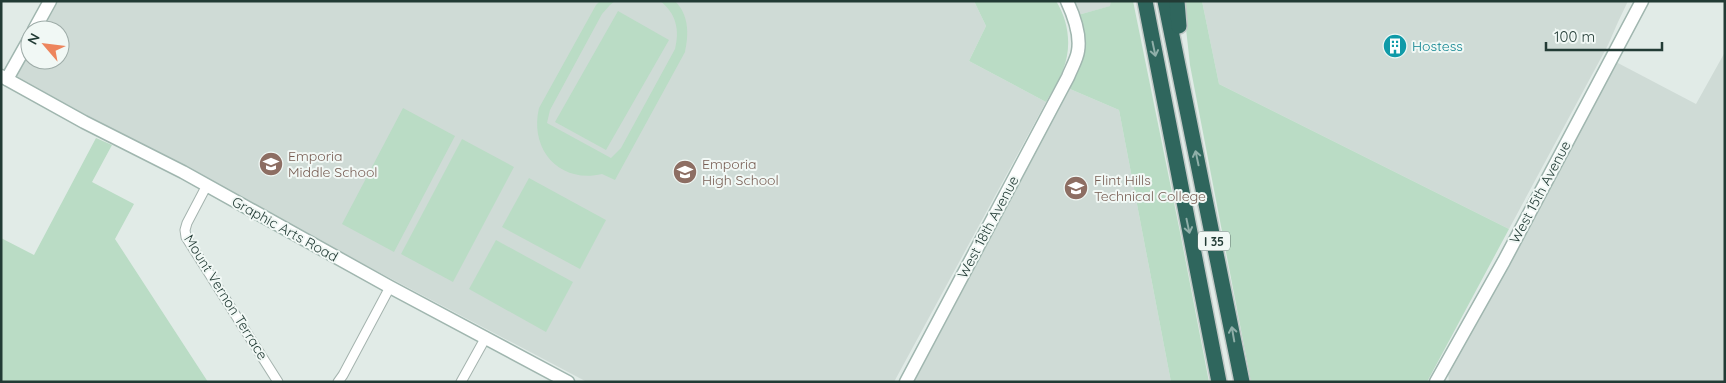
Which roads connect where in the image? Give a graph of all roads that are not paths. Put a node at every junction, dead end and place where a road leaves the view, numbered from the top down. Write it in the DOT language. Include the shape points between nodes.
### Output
graph roads {
  1 [pos="50,1"];
  2 [pos="1067,1"];
  3 [pos="1144,1"];
  4 [pos="1165,1"];
  5 [pos="1177,1"];
  6 [pos="1642,1"];
  7 [pos="40,20"];
  8 [pos="20,53"];
  9 [pos="4,78"];
  10 [pos="1185,100"];
  11 [pos="207,185"];
  12 [pos="390,287"];
  13 [pos="486,337"];
  14 [pos="278,382"];
  15 [pos="338,382"];
  16 [pos="461,382"];
  17 [pos="568,382"];
  18 [pos="906,382"];
  19 [pos="1219,382"];
  20 [pos="1242,382"];
  21 [pos="1436,382"];
  1 -- 7 [label="street"];
  2 -- 18 [label="street, West 18th Avenue" via="1077,30 1078,51 1070,73"];
  3 -- 19 [label="highway, I 35, one-way"];
  4 -- 10 [label="highway, I 35"];
  5 -- 10 [label="highway"];
  6 -- 21 [label="street, West 15th Avenue"];
  8 -- 9 [label="street"];
  9 -- 11 [label="street, Graphic Arts Road"];
  20 -- 10 [label="highway, I 35, one-way"];
  11 -- 12 [label="street, Graphic Arts Road"];
  11 -- 14 [label="street, Mount Vernon Terrace" via="187,223 186,237"];
  12 -- 13 [label="street, Graphic Arts Road"];
  12 -- 15 [label="street"];
  13 -- 16 [label="street"];
  13 -- 17 [label="street, Graphic Arts Road"];
}
